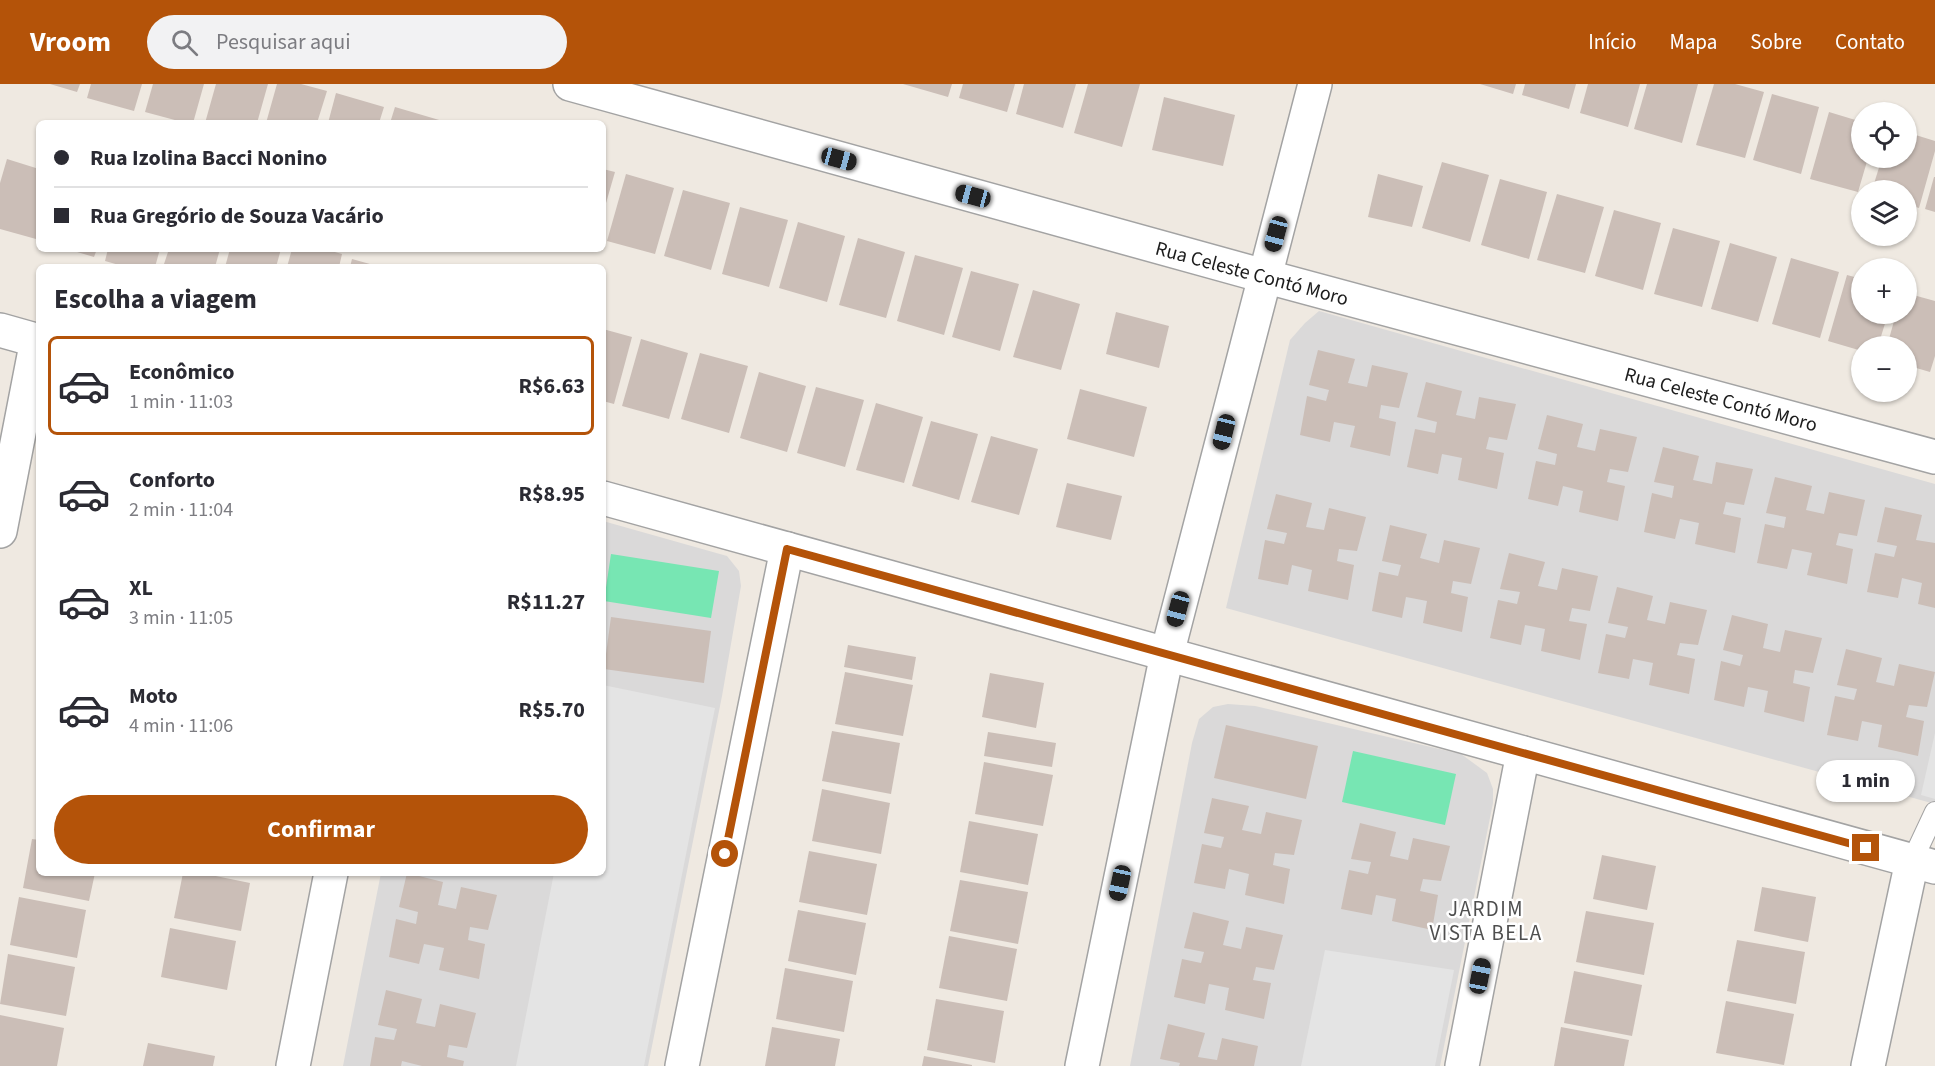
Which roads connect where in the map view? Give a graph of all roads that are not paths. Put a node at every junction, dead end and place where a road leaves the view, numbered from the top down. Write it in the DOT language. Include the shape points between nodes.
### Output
graph roads {
  1 [pos="570,84"];
  2 [pos="1315,84"];
  3 [pos="1264,276"];
  4 [pos="0,330"];
  5 [pos="36,339"];
  6 [pos="36,350"];
  7 [pos="1935,457"];
  8 [pos="606,499"];
  9 [pos="0,531"];
  10 [pos="787,549"];
  11 [pos="1167,654"];
  12 [pos="1524,753"];
  13 [pos="1935,812"];
  14 [pos="1924,864"];
  15 [pos="330,876"];
  16 [pos="293,1066"];
  17 [pos="682,1066"];
  18 [pos="1082,1066"];
  19 [pos="1462,1066"];
  20 [pos="1868,1066"];
  1 -- 3 [label="street, Rua Celeste Contó Moro"];
  2 -- 3 [label="street"];
  3 -- 7 [label="street, Rua Celeste Contó Moro"];
  3 -- 11 [label="street"];
  4 -- 5 [label="street"];
  6 -- 9 [label="street"];
  8 -- 10 [label="street"];
  10 -- 11 [label="street"];
  10 -- 17 [label="street"];
  11 -- 12 [label="street"];
  11 -- 18 [label="street"];
  12 -- 14 [label="street"];
  12 -- 19 [label="street"];
  13 -- 14 [label="lane"];
  14 -- 20 [label="street"];
  15 -- 16 [label="street"];
}
